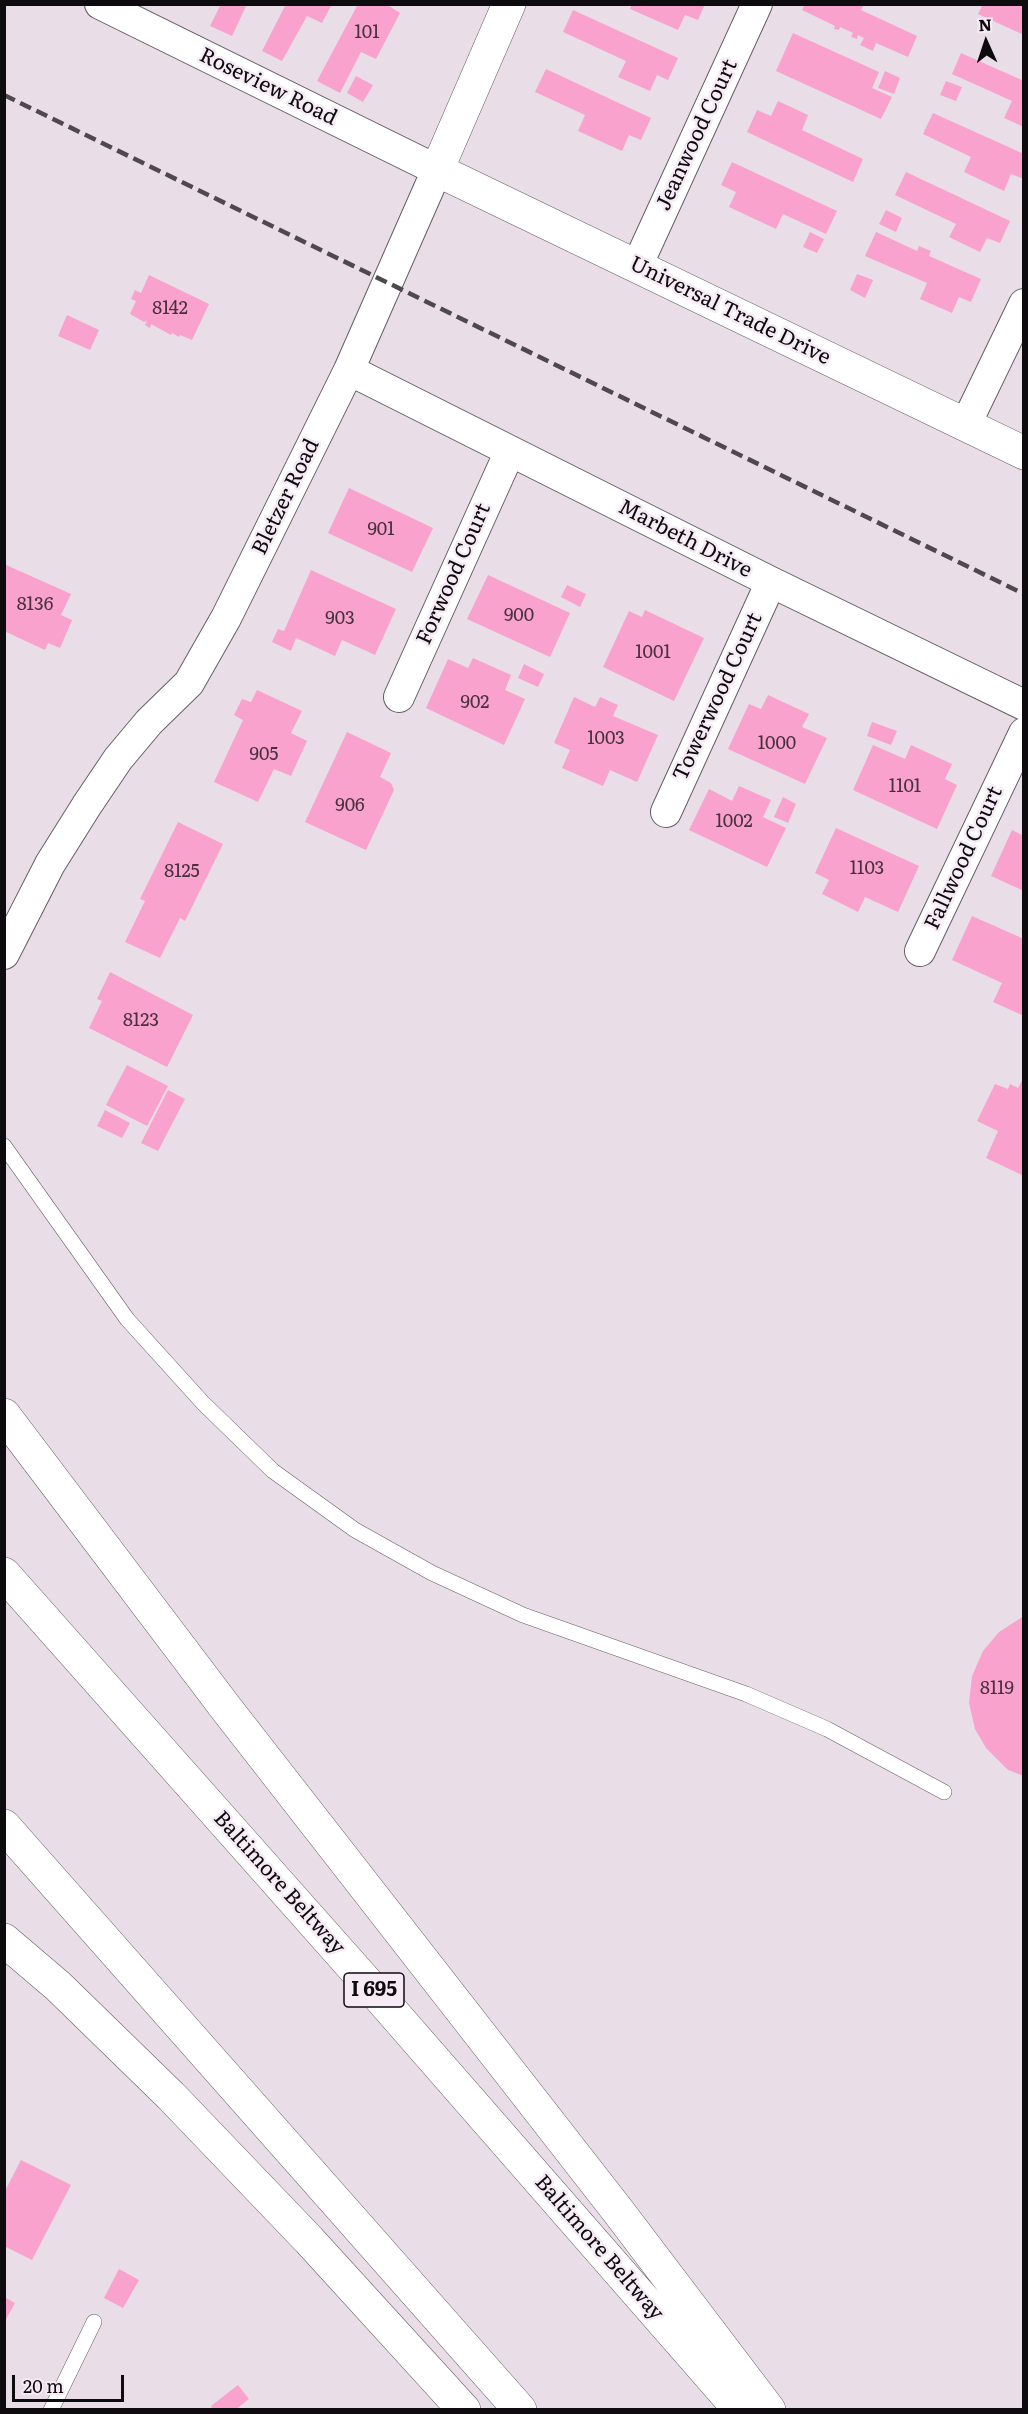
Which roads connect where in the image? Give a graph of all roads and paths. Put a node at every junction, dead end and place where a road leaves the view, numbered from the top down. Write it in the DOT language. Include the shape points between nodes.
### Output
graph roads {
  1 [pos="100,4"];
  2 [pos="757,4"];
  3 [pos="502,7"];
  4 [pos="437,170"];
  5 [pos="637,266"];
  6 [pos="1023,304"];
  7 [pos="349,370"];
  8 [pos="966,424"];
  9 [pos="510,452"];
  10 [pos="1023,453"];
  11 [pos="771,582"];
  12 [pos="399,697"];
  13 [pos="1023,705"];
  14 [pos="1023,734"];
  15 [pos="666,812"];
  16 [pos="921,951"];
  17 [pos="4,954"];
  18 [pos="4,1146"];
  19 [pos="4,1415"];
  20 [pos="4,1574"];
  21 [pos="944,1792"];
  22 [pos="4,1826"];
  23 [pos="4,1940"];
  24 [pos="94,2322"];
  25 [pos="51,2409"];
  26 [pos="464,2409"];
  27 [pos="520,2409"];
  28 [pos="740,2409"];
  29 [pos="769,2409"];
  1 -- 4 [label="street, Roseview Road"];
  2 -- 5 [label="street, Jeanwood Court"];
  3 -- 4 [label="main road, Bletzer Road"];
  4 -- 5 [label="main road, Universal Trade Drive"];
  4 -- 7 [label="street, Bletzer Road"];
  5 -- 8 [label="main road, Universal Trade Drive"];
  6 -- 8 [label="street"];
  7 -- 9 [label="street, Marbeth Drive"];
  7 -- 17 [label="street, Bletzer Road" via="226,618 189,683 118,759 50,864"];
  8 -- 10 [label="main road, Universal Trade Drive"];
  9 -- 11 [label="street, Marbeth Drive"];
  9 -- 12 [label="street, Forwood Court"];
  11 -- 13 [label="street, Marbeth Drive"];
  11 -- 15 [label="street, Towerwood Court"];
  14 -- 16 [label="street, Fallwood Court"];
  18 -- 21 [label="lane" via="127,1319 202,1403 273,1471 355,1530 432,1573 523,1615 746,1694 817,1725"];
  19 -- 29 [label="main road"];
  20 -- 28 [label="main road, Baltimore Beltway / I 695"];
  22 -- 27 [label="main road"];
  23 -- 26 [label="main road" via="58,1986 171,2096"];
  24 -- 25 [label="lane"];
}
